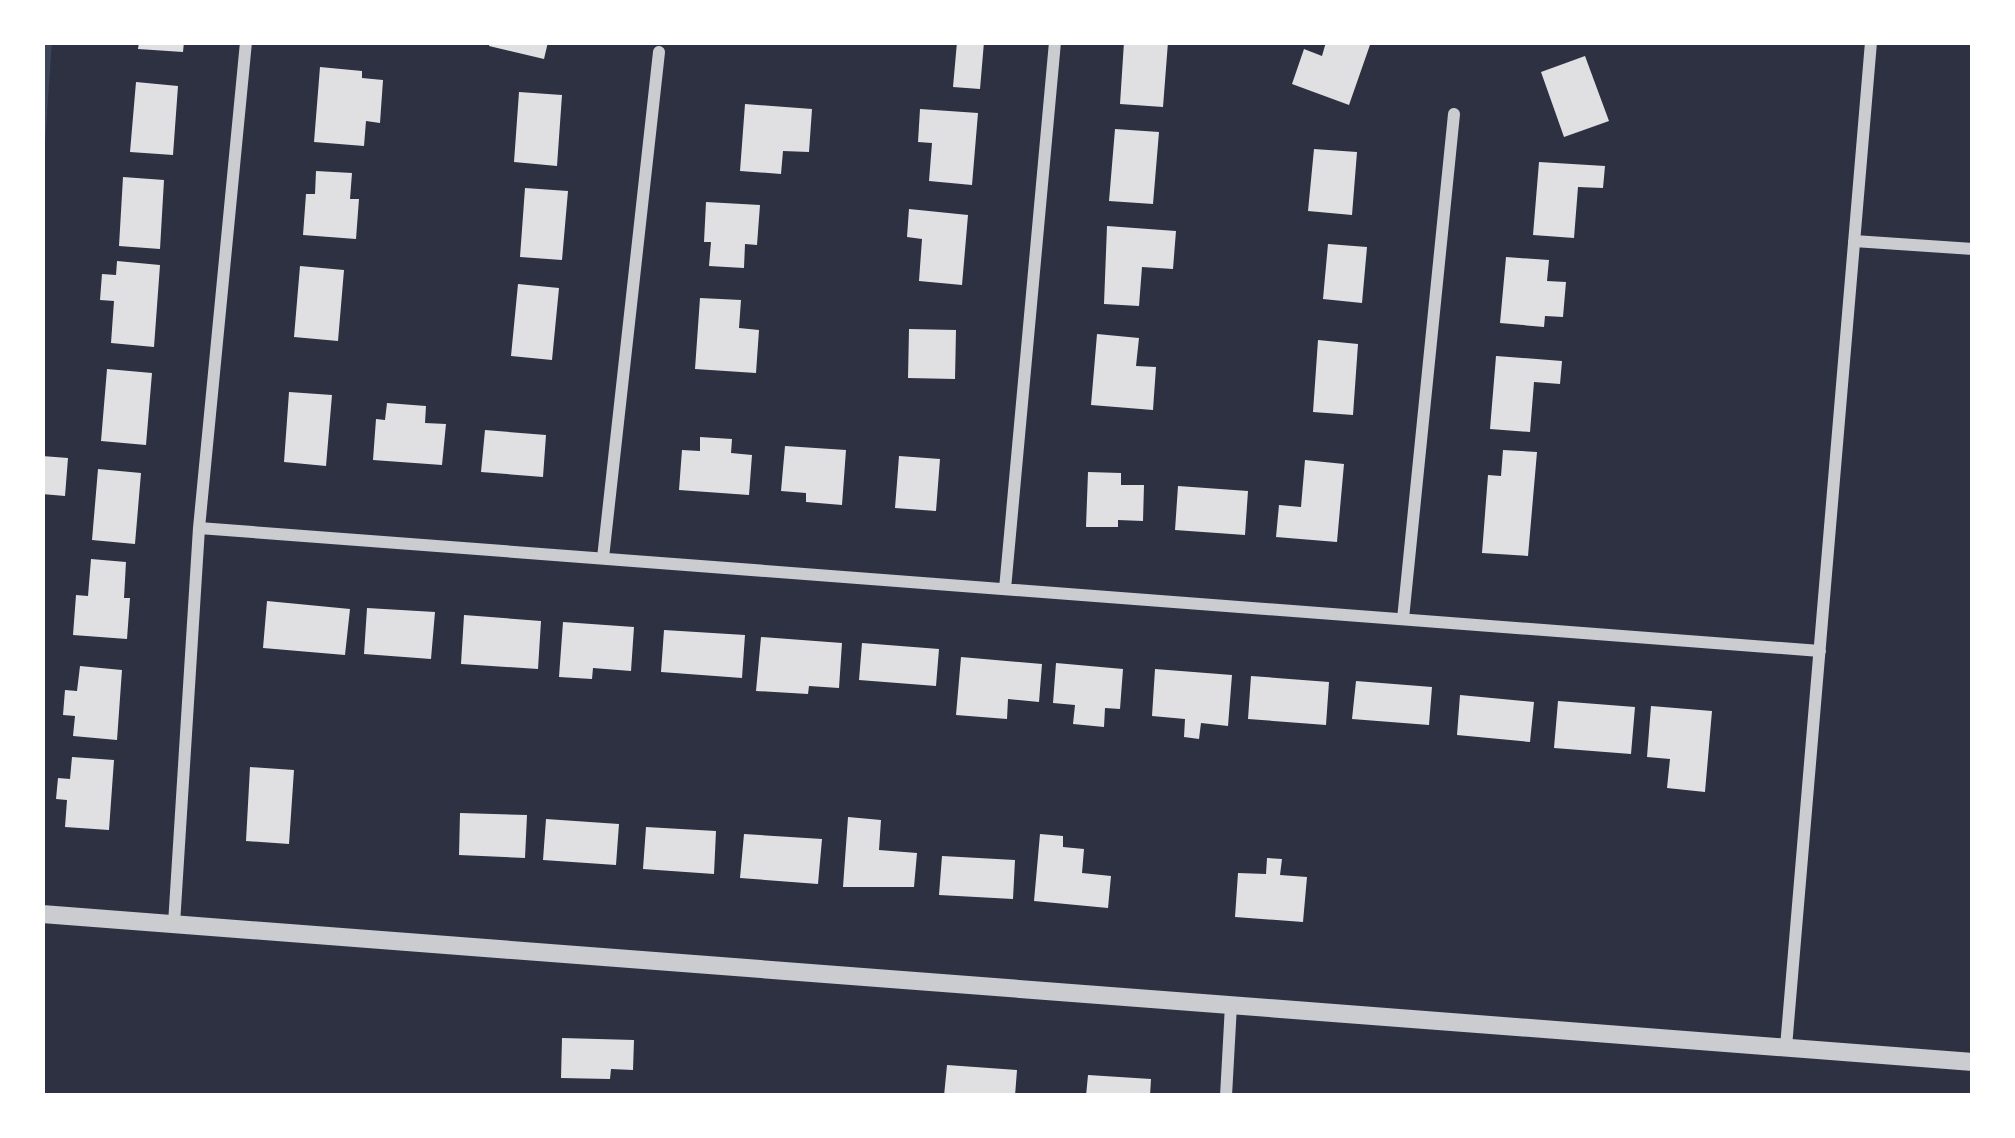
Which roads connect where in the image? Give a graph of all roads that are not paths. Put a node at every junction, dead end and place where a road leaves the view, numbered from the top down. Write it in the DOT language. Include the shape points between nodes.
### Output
graph roads {
  1 [pos="246,42"];
  2 [pos="1055,42"];
  3 [pos="1871,42"];
  4 [pos="659,52"];
  5 [pos="1454,114"];
  6 [pos="1854,241"];
  7 [pos="1973,249"];
  8 [pos="199,528"];
  9 [pos="603,558"];
  10 [pos="1005,589"];
  11 [pos="1403,619"];
  12 [pos="1820,651"];
  13 [pos="42,914"];
  14 [pos="174,924"];
  15 [pos="1231,1005"];
  16 [pos="1786,1047"];
  17 [pos="1973,1061"];
  18 [pos="1226,1096"];
  1 -- 8 [label="street"];
  2 -- 10 [label="street"];
  3 -- 6 [label="street"];
  4 -- 9 [label="street"];
  5 -- 11 [label="street"];
  6 -- 7 [label="street"];
  6 -- 12 [label="street"];
  8 -- 9 [label="street"];
  8 -- 14 [label="street"];
  9 -- 10 [label="street"];
  10 -- 11 [label="street"];
  11 -- 12 [label="street"];
  12 -- 16 [label="street"];
  13 -- 14 [label="street"];
  14 -- 15 [label="street"];
  15 -- 16 [label="street"];
  15 -- 18 [label="street"];
  16 -- 17 [label="street"];
}
